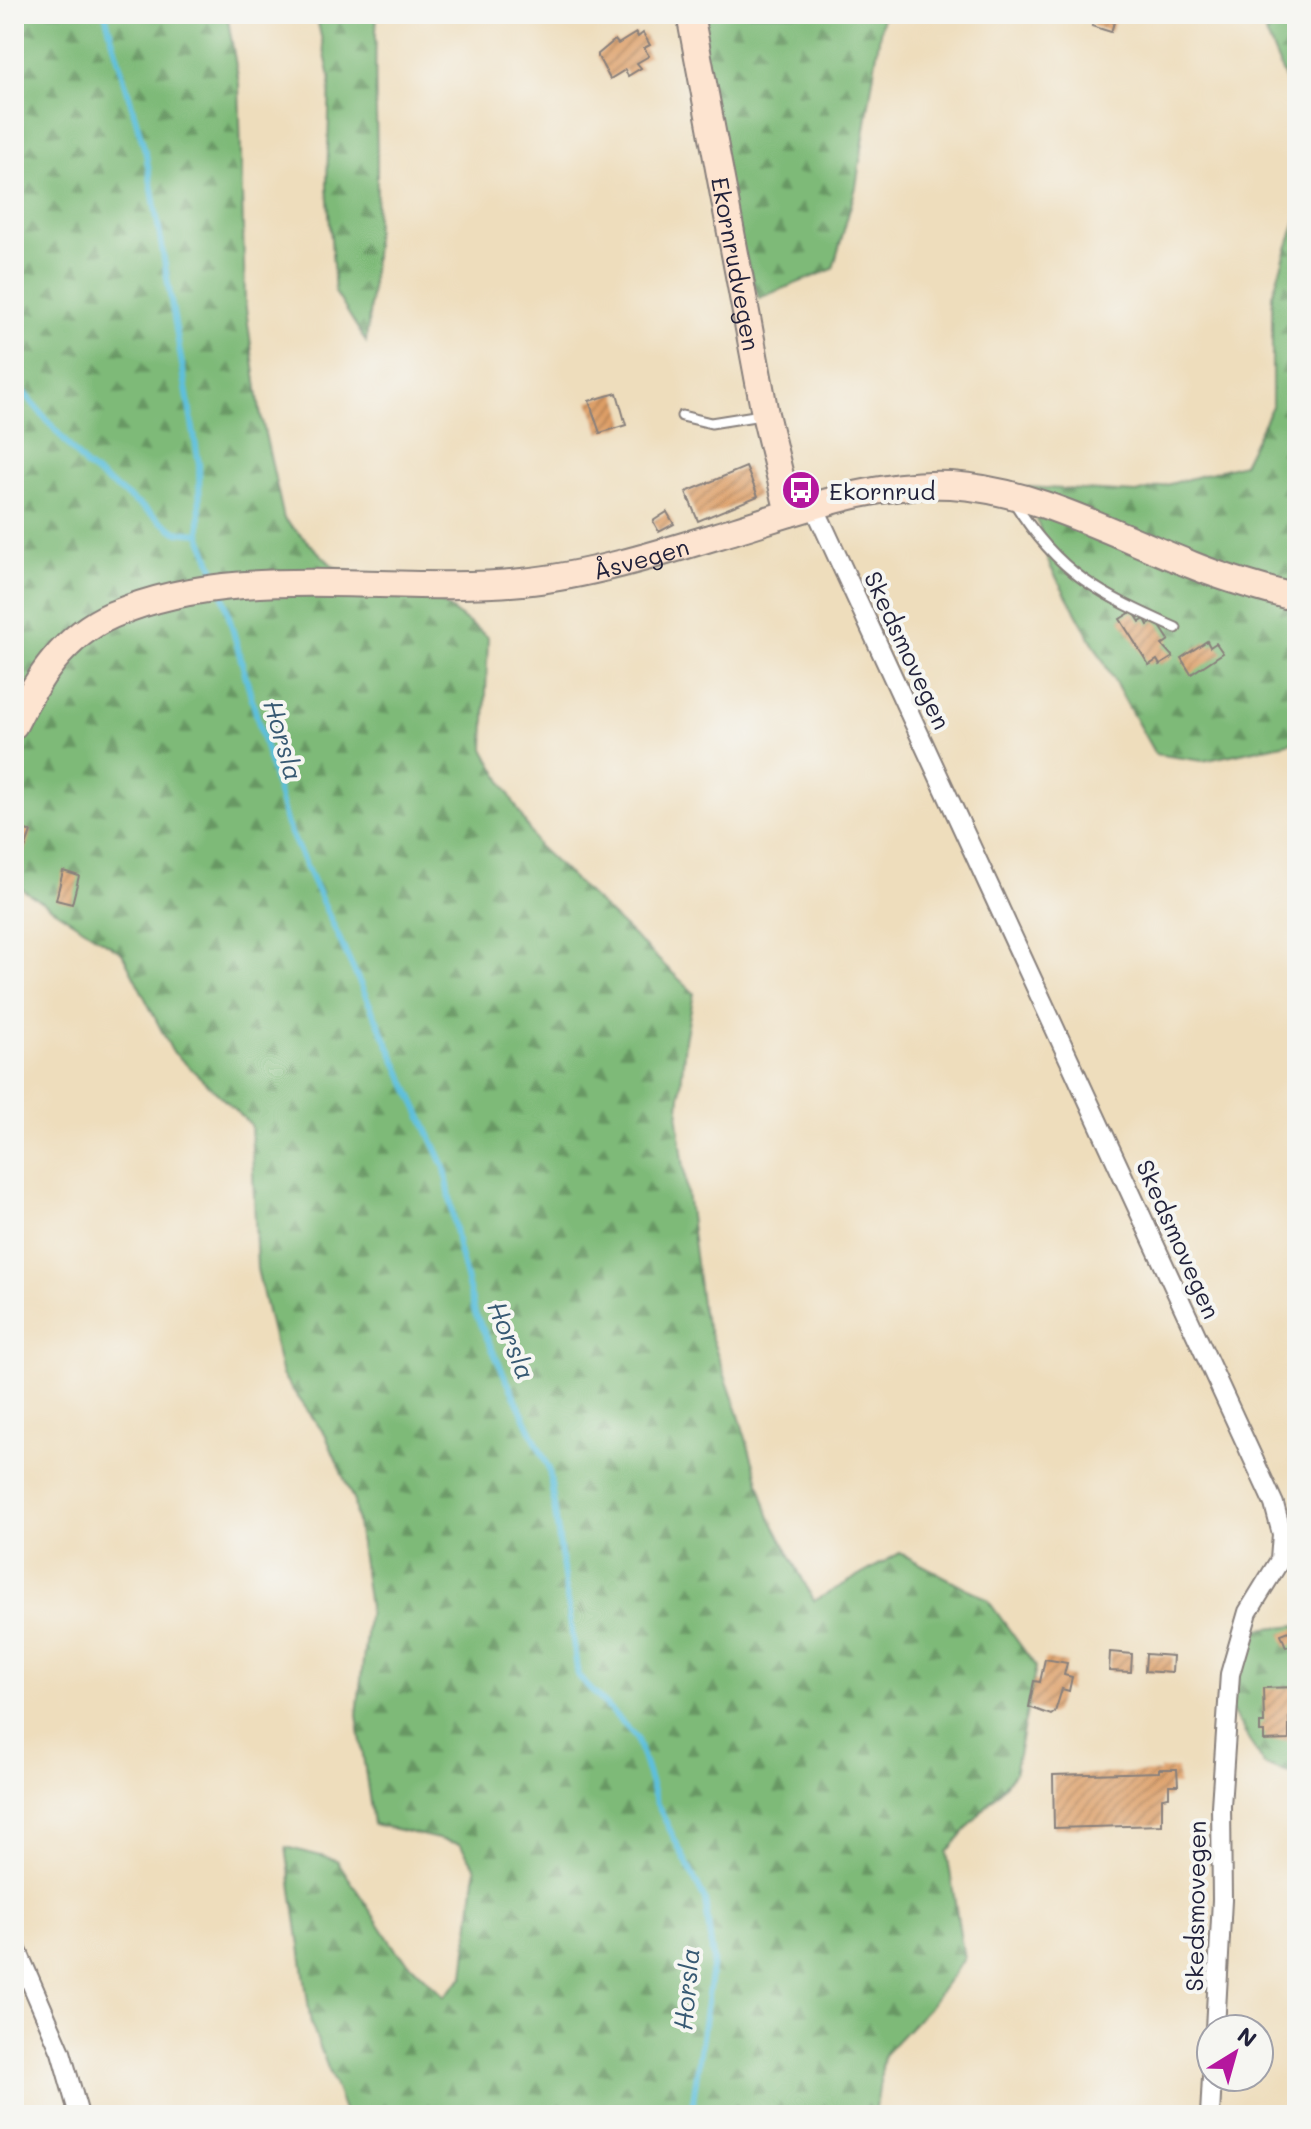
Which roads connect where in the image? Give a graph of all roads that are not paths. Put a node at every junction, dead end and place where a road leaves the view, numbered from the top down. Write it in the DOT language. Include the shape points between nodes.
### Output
graph roads {
  1 [pos="690,14"];
  2 [pos="765,414"];
  3 [pos="682,416"];
  4 [pos="1010,496"];
  5 [pos="814,506"];
  6 [pos="789,513"];
  7 [pos="1297,598"];
  8 [pos="1176,628"];
  9 [pos="14,725"];
  10 [pos="1282,1534"];
  11 [pos="1297,1561"];
  12 [pos="14,1943"];
  13 [pos="1216,2013"];
  14 [pos="1211,2093"];
  15 [pos="79,2115"];
  16 [pos="1210,2115"];
  1 -- 2 [label="main road, Ekornrudvegen"];
  2 -- 3 [label="lane" via="711,423"];
  2 -- 6 [label="main road, Ekornrudvegen"];
  4 -- 5 [label="main road, Åsvegen" via="946,485"];
  4 -- 7 [label="main road, Åsvegen" via="1193,566"];
  4 -- 8 [label="lane" via="1070,572 1093,589"];
  5 -- 6 [label="main road, Åsvegen"];
  5 -- 10 [label="street, Skedsmovegen" via="1252,1454"];
  6 -- 9 [label="main road, Åsvegen" via="586,571 522,582 245,586 156,601 110,615 67,643 31,691"];
  10 -- 11 [label="lane"];
  10 -- 13 [label="street, Skedsmovegen" via="1280,1560 1248,1612 1230,1674"];
  12 -- 15 [label="street" via="61,2052"];
  14 -- 16 [label="street"];
}
